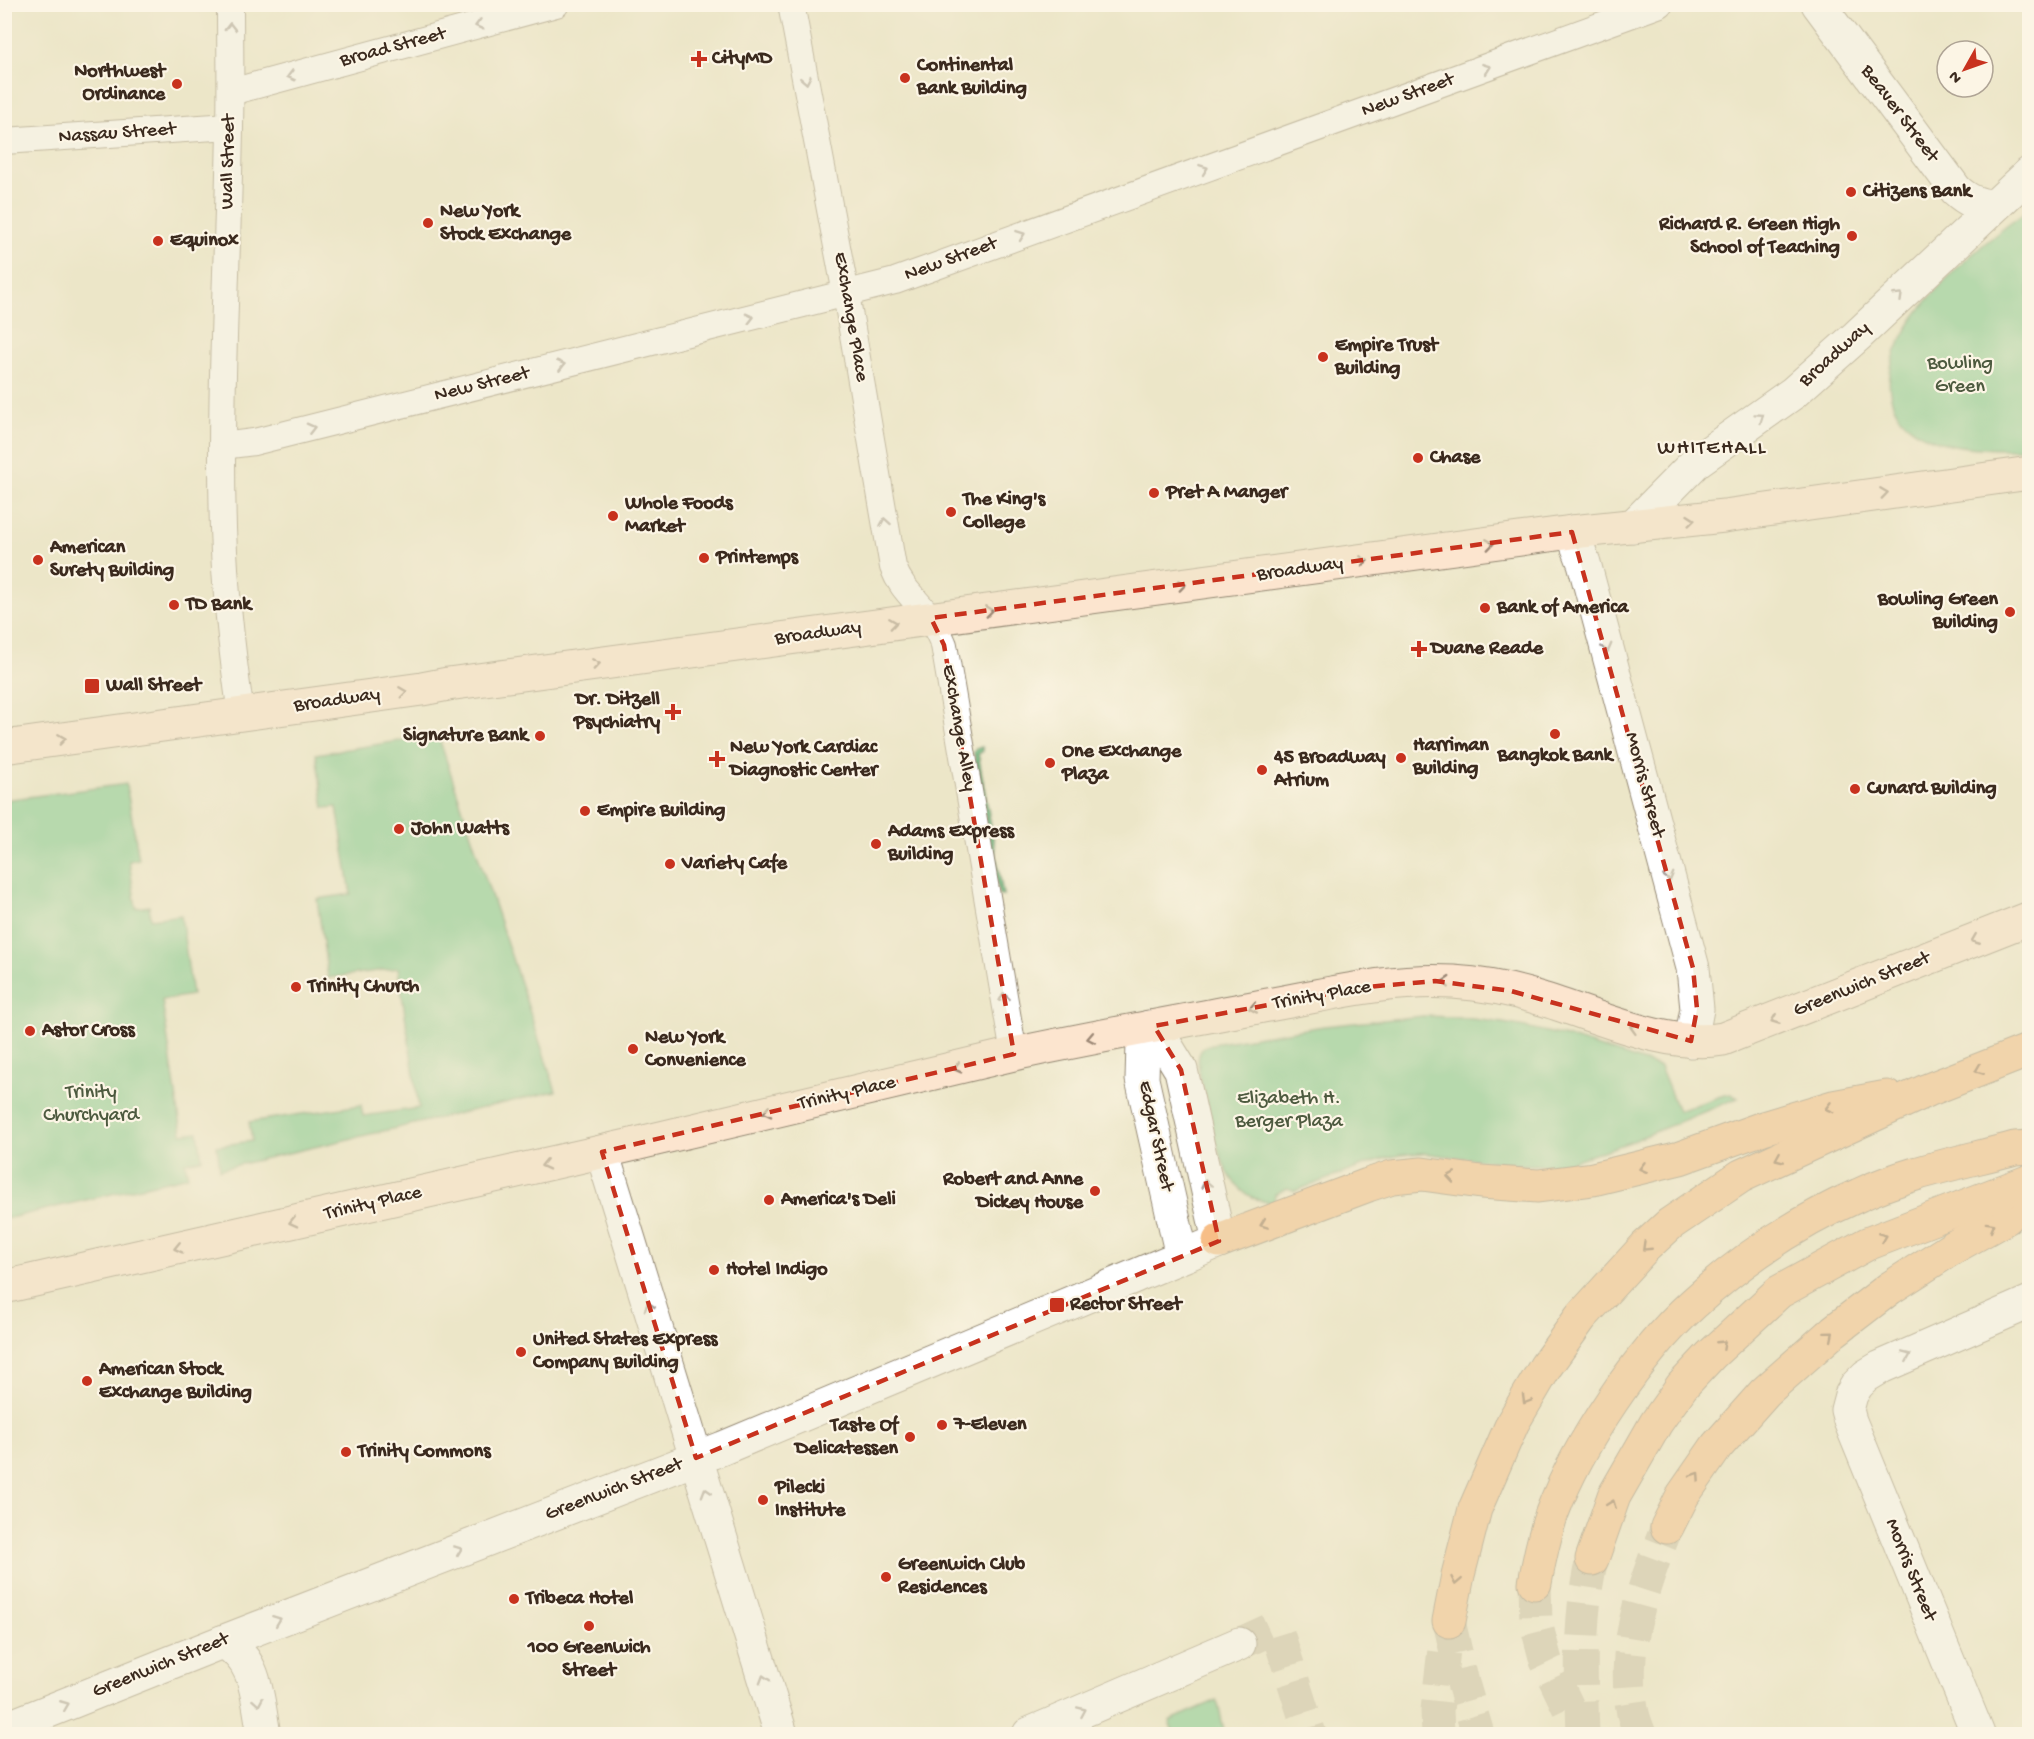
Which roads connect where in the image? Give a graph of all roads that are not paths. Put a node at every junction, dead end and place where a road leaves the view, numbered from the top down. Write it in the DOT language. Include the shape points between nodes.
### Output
graph roads {
  1 [pos="230,4"];
  2 [pos="556,4"];
  3 [pos="791,4"];
  4 [pos="1660,4"];
  5 [pos="1818,4"];
  6 [pos="231,92"];
  7 [pos="230,126"];
  8 [pos="4,141"];
  9 [pos="2030,173"];
  10 [pos="1992,206"];
  11 [pos="846,294"];
  12 [pos="222,446"];
  13 [pos="2030,473"];
  14 [pos="1633,526"];
  15 [pos="1572,532"];
  16 [pos="931,618"];
  17 [pos="241,714"];
  18 [pos="4,747"];
  19 [pos="2030,918"];
  20 [pos="1149,1027"];
  21 [pos="1691,1041"];
  22 [pos="2030,1050"];
  23 [pos="1014,1054"];
  24 [pos="1928,1090"];
  25 [pos="2030,1147"];
  26 [pos="602,1152"];
  27 [pos="2030,1181"];
  28 [pos="2030,1195"];
  29 [pos="1219,1241"];
  30 [pos="1182,1257"];
  31 [pos="4,1287"];
  32 [pos="2030,1302"];
  33 [pos="696,1458"];
  34 [pos="1666,1527"];
  35 [pos="1593,1559"];
  36 [pos="1535,1583"];
  37 [pos="1449,1621"];
  38 [pos="222,1642"];
  39 [pos="1239,1644"];
  40 [pos="8,1730"];
  41 [pos="264,1734"];
  42 [pos="781,1734"];
  43 [pos="1029,1734"];
  44 [pos="1978,1734"];
  6 -- 1 [label="street, Wall Street, one-way"];
  2 -- 6 [label="street, Broad Street, one-way"];
  3 -- 11 [label="street, Exchange Place, one-way"];
  11 -- 4 [label="street, New Street, one-way" via="895,281"];
  5 -- 10 [label="street, Beaver Street" via="1956,190 1965,198"];
  6 -- 7 [label="street, Wall Street"];
  7 -- 8 [label="street, Nassau Street"];
  7 -- 12 [label="street, Wall Street"];
  9 -- 10 [label="street, Broadway"];
  14 -- 10 [label="street, Broadway, one-way" via="1697,461 1793,393 1857,336"];
  12 -- 11 [label="street, New Street, one-way" via="254,442"];
  16 -- 11 [label="street, Exchange Place, one-way" via="911,598 893,567"];
  12 -- 17 [label="street, Wall Street" via="228,600"];
  14 -- 13 [label="main road, Broadway, one-way"];
  14 -- 15 [label="main road, Broadway"];
  16 -- 15 [label="main road, Broadway, one-way"];
  15 -- 21 [label="street, Morris Street, one-way" via="1584,563 1693,968 1697,1010"];
  17 -- 16 [label="main road, Broadway, one-way"];
  23 -- 16 [label="street, Exchange Alley, one-way" via="944,645"];
  18 -- 17 [label="main road, Broadway, one-way"];
  19 -- 21 [label="main road, Greenwich Street, one-way" via="1735,1036"];
  21 -- 20 [label="main road, Trinity Place, one-way" via="1668,1038 1541,998 1480,985 1435,981 1366,987"];
  20 -- 23 [label="main road, Trinity Place, one-way"];
  29 -- 20 [label="street, Edgar Street, one-way" via="1181,1070 1162,1039"];
  20 -- 30 [label="street, Edgar Street" via="1143,1044 1142,1079"];
  22 -- 24 [label="highway, one-way"];
  23 -- 26 [label="main road, Trinity Place, one-way"];
  24 -- 29 [label="highway, one-way" via="1833,1107 1680,1158 1584,1181 1538,1186 1422,1174 1392,1177"];
  24 -- 37 [label="highway, one-way" via="1741,1176 1670,1224 1601,1293 1546,1366 1513,1422 1475,1509"];
  25 -- 36 [label="highway" via="1910,1175 1821,1212 1732,1270 1691,1305 1624,1383 1598,1424 1552,1513"];
  26 -- 31 [label="main road, Trinity Place, one-way"];
  33 -- 26 [label="street, one-way"];
  35 -- 27 [label="highway, one-way" via="1614,1496 1656,1423 1682,1386 1711,1355 1779,1293 1867,1244"];
  34 -- 28 [label="highway, one-way" via="1717,1446 1766,1392 1834,1331 1890,1288 2006,1218"];
  29 -- 30 [label="street, Greenwich Street"];
  30 -- 33 [label="street, Greenwich Street"];
  44 -- 32 [label="street, Morris Street, one-way" via="1847,1410 1857,1385 1881,1367"];
  38 -- 33 [label="street, Greenwich Street, one-way"];
  42 -- 33 [label="street, one-way"];
  40 -- 38 [label="street, Greenwich Street, one-way"];
  38 -- 41 [label="street, one-way" via="240,1654 252,1673"];
  43 -- 39 [label="street, one-way"];
}
